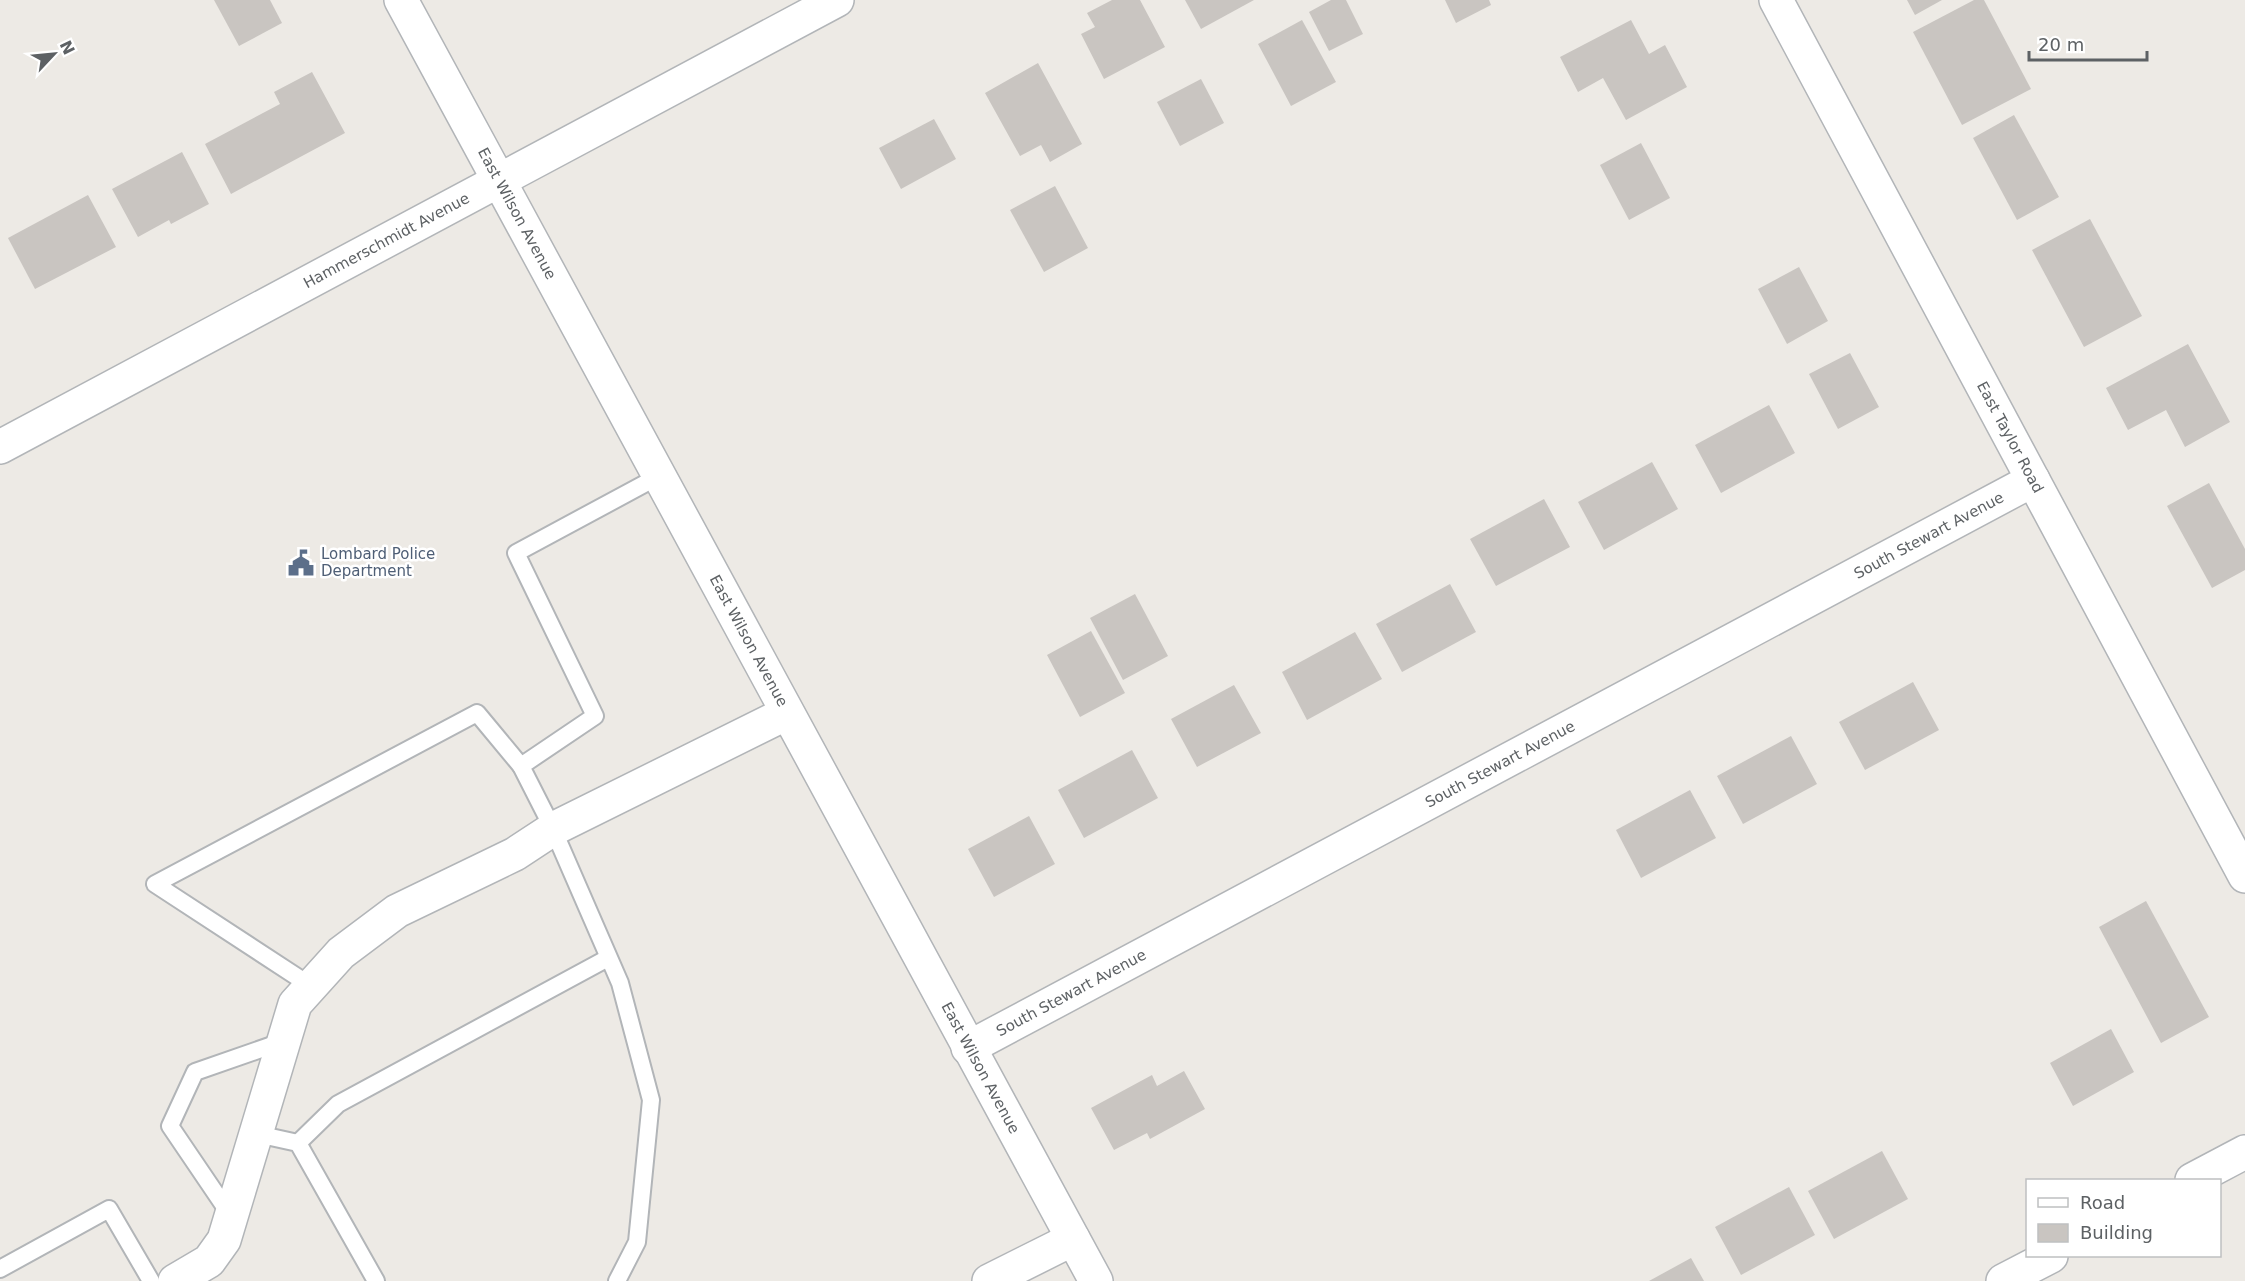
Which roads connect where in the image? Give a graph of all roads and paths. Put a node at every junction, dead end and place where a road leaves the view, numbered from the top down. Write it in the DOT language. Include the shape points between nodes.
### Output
graph roads {
  1 [pos="401,0"];
  2 [pos="837,0"];
  3 [pos="1776,0"];
  4 [pos="497,180"];
  5 [pos="0,447"];
  6 [pos="659,476"];
  7 [pos="2033,480"];
  8 [pos="787,713"];
  9 [pos="521,766"];
  10 [pos="553,829"];
  11 [pos="2245,876"];
  12 [pos="608,958"];
  13 [pos="312,986"];
  14 [pos="284,1041"];
  15 [pos="968,1048"];
  16 [pos="257,1134"];
  17 [pos="298,1143"];
  18 [pos="2245,1152"];
  19 [pos="2194,1179"];
  20 [pos="232,1217"];
  21 [pos="1073,1239"];
  22 [pos="2049,1257"];
  23 [pos="0,1269"];
  24 [pos="150,1281"];
  25 [pos="176,1281"];
  26 [pos="376,1281"];
  27 [pos="617,1281"];
  28 [pos="989,1281"];
  29 [pos="1096,1281"];
  30 [pos="2003,1281"];
  1 -- 4 [label="street, East Wilson Avenue"];
  2 -- 4 [label="street, Hammerschmidt Avenue"];
  3 -- 7 [label="street, East Taylor Road"];
  4 -- 5 [label="street, Hammerschmidt Avenue"];
  4 -- 6 [label="street, East Wilson Avenue"];
  6 -- 8 [label="street, East Wilson Avenue"];
  6 -- 9 [label="lane" via="516,553 595,717"];
  7 -- 11 [label="street, East Taylor Road"];
  7 -- 15 [label="street, South Stewart Avenue"];
  8 -- 10 [label="street"];
  8 -- 15 [label="street, East Wilson Avenue"];
  9 -- 10 [label="lane"];
  9 -- 13 [label="lane" via="477,713 155,884"];
  10 -- 12 [label="lane"];
  10 -- 13 [label="street" via="514,854 397,911 341,952"];
  12 -- 17 [label="lane" via="339,1104"];
  12 -- 27 [label="lane" via="620,983 651,1100 637,1242"];
  13 -- 14 [label="street" via="295,1004"];
  14 -- 16 [label="street"];
  14 -- 20 [label="lane" via="195,1072 170,1126"];
  15 -- 21 [label="street, East Wilson Avenue"];
  16 -- 17 [label="lane"];
  16 -- 20 [label="street"];
  17 -- 26 [label="lane"];
  18 -- 19 [label="street"];
  20 -- 25 [label="street" via="224,1240 209,1261"];
  21 -- 28 [label="street"];
  21 -- 29 [label="street, East Wilson Avenue"];
  22 -- 30 [label="street"];
  23 -- 24 [label="lane" via="109,1209"];
}
